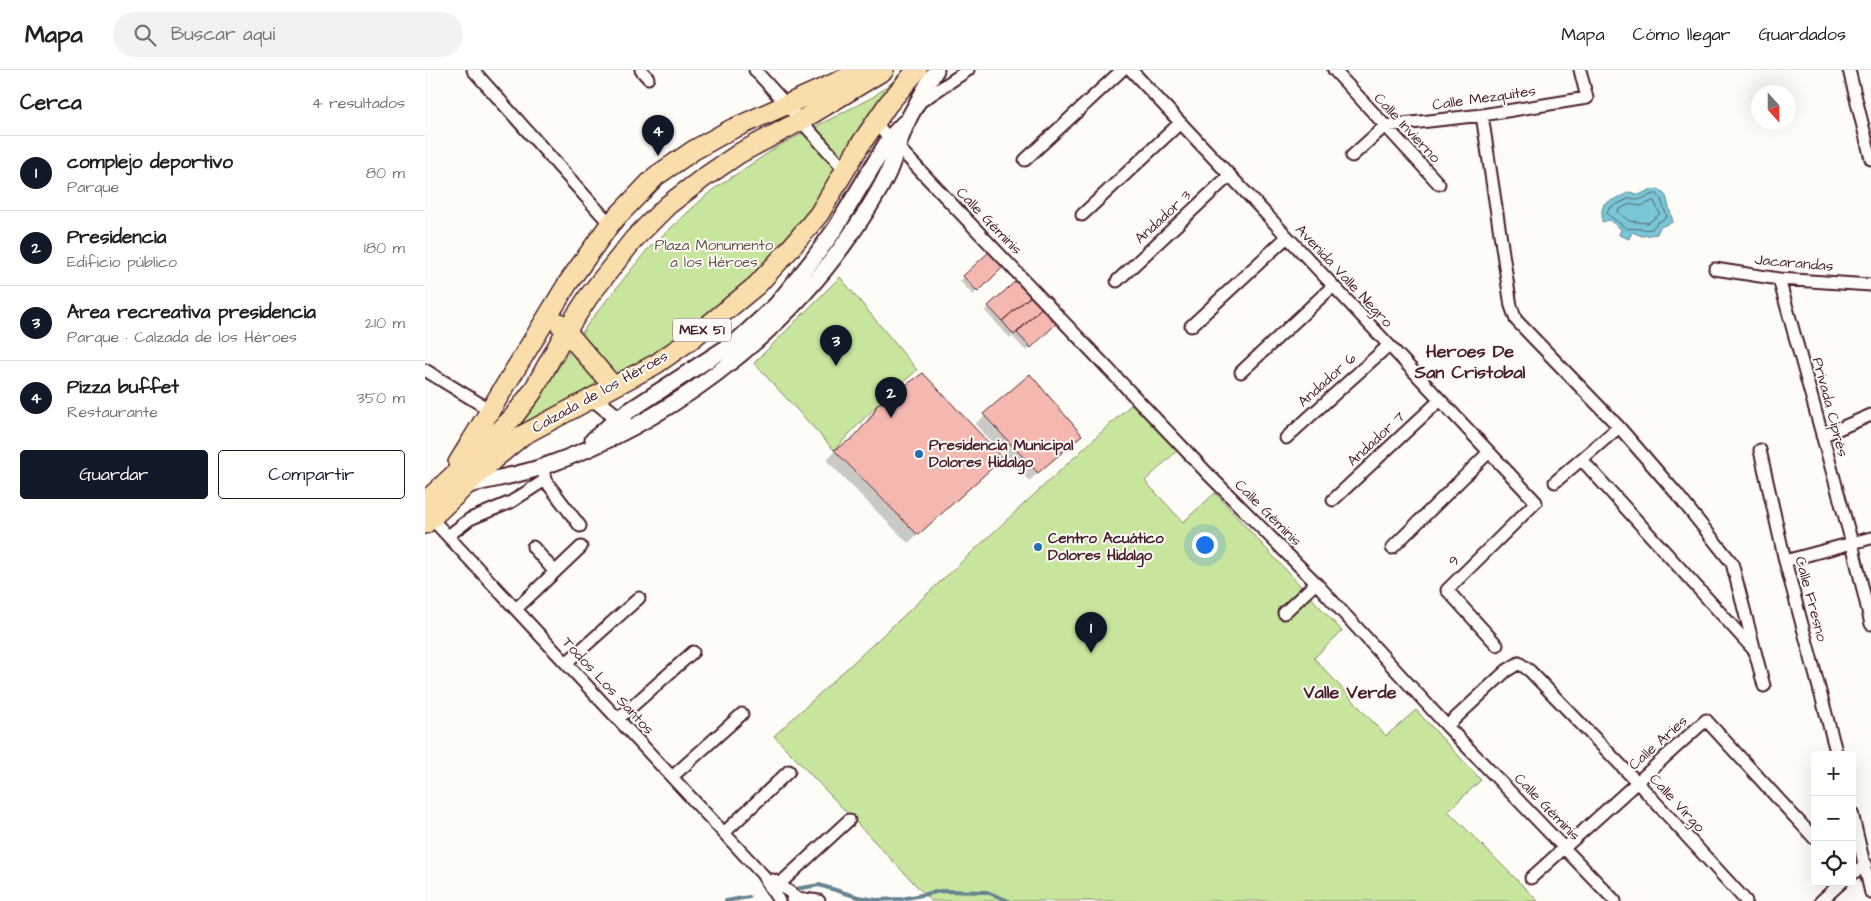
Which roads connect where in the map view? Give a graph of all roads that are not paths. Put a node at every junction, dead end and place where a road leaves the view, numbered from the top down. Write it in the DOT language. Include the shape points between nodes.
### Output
graph roads {
  1 [pos="473,70"];
  2 [pos="755,70"];
  3 [pos="864,70"];
  4 [pos="884,70"];
  5 [pos="917,70"];
  6 [pos="936,70"];
  7 [pos="968,70"];
  8 [pos="1122,70"];
  9 [pos="1334,70"];
  10 [pos="1580,70"];
  11 [pos="1849,70"];
  12 [pos="1137,72"];
  13 [pos="785,104"];
  14 [pos="912,112"];
  15 [pos="1482,116"];
  16 [pos="800,121"];
  17 [pos="875,123"];
  18 [pos="1180,123"];
  19 [pos="1385,126"];
  20 [pos="894,143"];
  21 [pos="1352,156"];
  22 [pos="1025,160"];
  23 [pos="1871,160"];
  24 [pos="846,171"];
  25 [pos="1229,175"];
  26 [pos="1439,184"];
  27 [pos="1082,215"];
  28 [pos="610,224"];
  29 [pos="835,229"];
  30 [pos="849,237"];
  31 [pos="1287,237"];
  32 [pos="1715,269"];
  33 [pos="1779,279"];
  34 [pos="1117,281"];
  35 [pos="1871,285"];
  36 [pos="1333,286"];
  37 [pos="550,313"];
  38 [pos="1191,326"];
  39 [pos="566,331"];
  40 [pos="1389,345"];
  41 [pos="425,370"];
  42 [pos="1241,372"];
  43 [pos="671,385"];
  44 [pos="613,386"];
  45 [pos="592,397"];
  46 [pos="681,398"];
  47 [pos="1440,400"];
  48 [pos="490,410"];
  49 [pos="1871,415"];
  50 [pos="617,418"];
  51 [pos="1619,427"];
  52 [pos="631,428"];
  53 [pos="1823,436"];
  54 [pos="1286,438"];
  55 [pos="1760,450"];
  56 [pos="580,452"];
  57 [pos="1489,452"];
  58 [pos="1582,460"];
  59 [pos="544,474"];
  60 [pos="1555,482"];
  61 [pos="444,483"];
  62 [pos="468,485"];
  63 [pos="1333,500"];
  64 [pos="1536,502"];
  65 [pos="427,515"];
  66 [pos="580,526"];
  67 [pos="448,536"];
  68 [pos="1871,538"];
  69 [pos="1852,543"];
  70 [pos="533,547"];
  71 [pos="581,547"];
  72 [pos="1392,548"];
  73 [pos="1785,561"];
  74 [pos="555,572"];
  75 [pos="1316,583"];
  76 [pos="639,598"];
  77 [pos="515,609"];
  78 [pos="1283,613"];
  79 [pos="1871,624"];
  80 [pos="1497,645"];
  81 [pos="1755,651"];
  82 [pos="693,652"];
  83 [pos="566,662"];
  84 [pos="1764,686"];
  85 [pos="742,714"];
  86 [pos="618,719"];
  87 [pos="1447,726"];
  88 [pos="1836,751"];
  89 [pos="789,771"];
  90 [pos="672,777"];
  91 [pos="1637,782"];
  92 [pos="849,820"];
  93 [pos="1856,823"];
  94 [pos="724,833"];
  95 [pos="1811,835"];
  96 [pos="1565,847"];
  97 [pos="1866,847"];
  98 [pos="1866,864"];
  99 [pos="1856,871"];
  100 [pos="1531,878"];
  101 [pos="1838,886"];
  102 [pos="777,892"];
  103 [pos="1871,893"];
  104 [pos="795,900"];
  105 [pos="819,901"];
  106 [pos="1615,901"];
  107 [pos="1747,901"];
  108 [pos="1821,901"];
  1 -- 28 [label="street"];
  2 -- 13 [label="street"];
  3 -- 13 [label="main road"];
  4 -- 16 [label="main road, Calzada de los Héroes"];
  5 -- 17 [label="main road, Calzada de los Héroes / MEX 51"];
  6 -- 14 [label="street"];
  7 -- 14 [label="street"];
  8 -- 22 [label="street"];
  9 -- 19 [label="street, Calle Invierno"];
  10 -- 15 [label="street, Calle Mezquites" via="1587,98"];
  11 -- 23 [label="street"];
  12 -- 18 [label="street, Avenida Valle Negro"];
  13 -- 16 [label="street"];
  13 -- 28 [label="main road" via="730,130 655,176"];
  14 -- 20 [label="street"];
  15 -- 19 [label="street, Calle Mezquites"];
  15 -- 51 [label="street" via="1511,306 1516,320"];
  16 -- 24 [label="street"];
  16 -- 39 [label="main road, Calzada de los Héroes" via="740,153 669,205 634,239"];
  17 -- 20 [label="street, Calle Géminis"];
  17 -- 24 [label="main road, Calzada de los Héroes / MEX 51"];
  18 -- 25 [label="street, Avenida Valle Negro"];
  18 -- 27 [label="street"];
  19 -- 21 [label="street"];
  19 -- 26 [label="street, Calle Invierno"];
  20 -- 29 [label="street"];
  20 -- 30 [label="street" via="886,175"];
  20 -- 75 [label="street, Calle Géminis"];
  24 -- 44 [label="main road, Calzada de los Héroes / MEX 51" via="819,214 757,285 689,341 656,364"];
  25 -- 31 [label="street, Avenida Valle Negro"];
  25 -- 34 [label="street, Andador 3"];
  28 -- 37 [label="main road"];
  29 -- 30 [label="street"];
  29 -- 43 [label="street" via="777,305 737,340"];
  30 -- 46 [label="street" via="781,317 739,356"];
  31 -- 36 [label="street, Avenida Valle Negro"];
  31 -- 38 [label="street"];
  32 -- 33 [label="street, Jacarandas"];
  33 -- 35 [label="street, Jacarandas"];
  33 -- 53 [label="street, Privada Ciprés"];
  36 -- 40 [label="street, Avenida Valle Negro"];
  36 -- 42 [label="street"];
  37 -- 39 [label="main road"];
  37 -- 48 [label="main road"];
  39 -- 44 [label="main road"];
  39 -- 61 [label="main road, Calzada de los Héroes" via="533,391 514,416"];
  40 -- 47 [label="street, Avenida Valle Negro"];
  40 -- 54 [label="street, Andador 6"];
  41 -- 48 [label="street"];
  43 -- 46 [label="street"];
  43 -- 50 [label="street"];
  44 -- 45 [label="main road, Calzada de los Héroes / MEX 51"];
  45 -- 50 [label="street"];
  45 -- 62 [label="main road, Calzada de los Héroes / MEX 51" via="523,435"];
  46 -- 52 [label="street"];
  47 -- 57 [label="street, Avenida Valle Negro"];
  47 -- 63 [label="street, Andador 7"];
  48 -- 61 [label="main road"];
  49 -- 53 [label="street"];
  50 -- 52 [label="street"];
  50 -- 56 [label="street"];
  51 -- 58 [label="street"];
  51 -- 81 [label="street" via="1732,563"];
  52 -- 56 [label="street"];
  53 -- 69 [label="street, Privada Ciprés"];
  55 -- 73 [label="street, Calle Fresno"];
  56 -- 59 [label="street"];
  57 -- 64 [label="street, Avenida Valle Negro"];
  57 -- 72 [label="street"];
  58 -- 60 [label="street"];
  58 -- 81 [label="street"];
  59 -- 62 [label="street"];
  59 -- 66 [label="street"];
  59 -- 67 [label="street" via="511,502 470,519"];
  61 -- 65 [label="main road" via="429,502"];
  62 -- 65 [label="main road, Calzada de los Héroes / MEX 51"];
  64 -- 80 [label="street, 9" via="1447,590"];
  65 -- 67 [label="street, Todos Los Santos"];
  67 -- 77 [label="street, Todos Los Santos"];
  68 -- 69 [label="street"];
  69 -- 73 [label="street"];
  69 -- 79 [label="street, Privada Ciprés"];
  70 -- 74 [label="street"];
  71 -- 74 [label="street"];
  73 -- 88 [label="street, Calle Fresno"];
  74 -- 77 [label="street"];
  75 -- 78 [label="street"];
  75 -- 87 [label="street, Calle Géminis"];
  76 -- 83 [label="street"];
  77 -- 83 [label="street, Todos Los Santos"];
  81 -- 84 [label="street"];
  82 -- 86 [label="street"];
  83 -- 86 [label="street, Todos Los Santos"];
  85 -- 90 [label="street"];
  86 -- 90 [label="street, Todos Los Santos"];
  87 -- 91 [label="street, Calle Virgo" via="1506,670 1519,663"];
  87 -- 96 [label="street, Calle Géminis"];
  89 -- 94 [label="street"];
  90 -- 94 [label="street, Todos Los Santos"];
  91 -- 95 [label="street, Calle Aries" via="1707,720"];
  91 -- 96 [label="street, Calle Aries"];
  91 -- 107 [label="street, Calle Virgo"];
  92 -- 102 [label="street"];
  93 -- 97 [label="street"];
  94 -- 102 [label="street, Todos Los Santos"];
  96 -- 100 [label="street, Calle Aries"];
  96 -- 106 [label="street, Calle Géminis"];
  97 -- 98 [label="street"];
  98 -- 99 [label="street"];
  98 -- 103 [label="street"];
  101 -- 108 [label="street"];
  102 -- 104 [label="street, Todos Los Santos"];
  104 -- 105 [label="street"];
}
